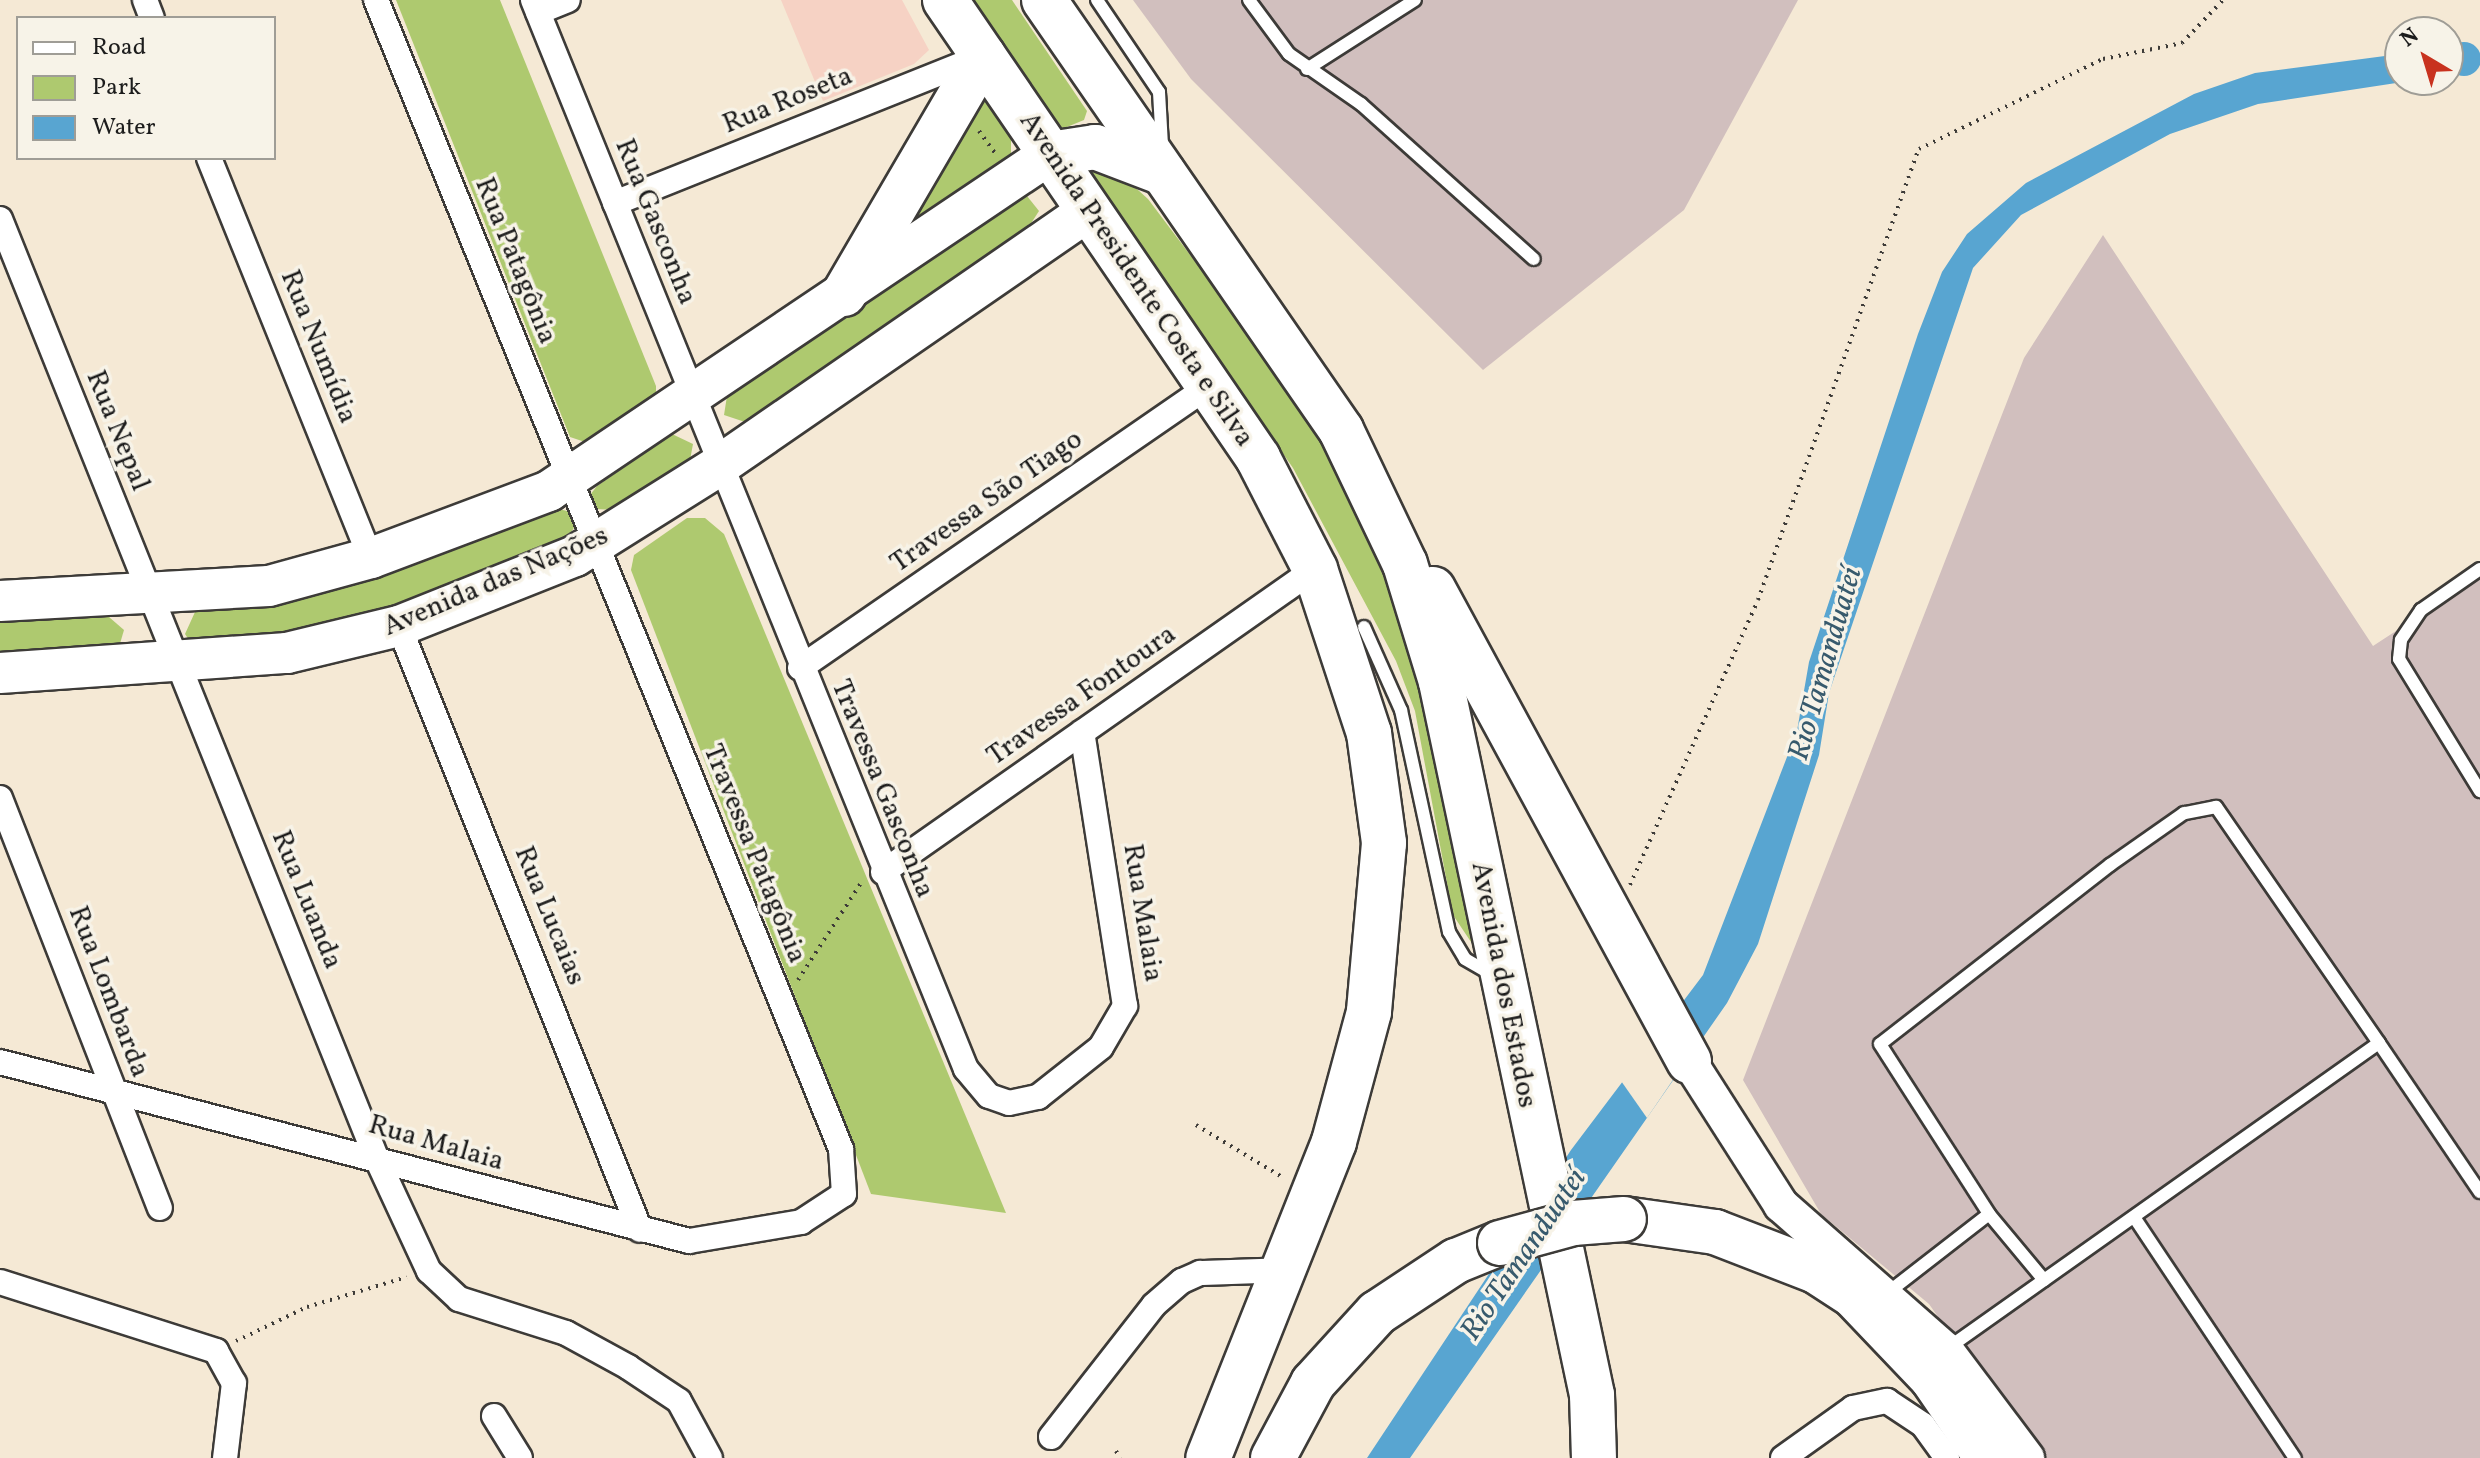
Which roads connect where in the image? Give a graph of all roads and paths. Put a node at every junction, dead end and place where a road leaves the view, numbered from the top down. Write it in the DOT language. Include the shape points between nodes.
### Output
graph roads {
  1 [pos="376,0"];
  2 [pos="568,0"];
  3 [pos="945,0"];
  4 [pos="1044,0"];
  5 [pos="1097,0"];
  6 [pos="1249,0"];
  7 [pos="1415,0"];
  8 [pos="2223,0"];
  9 [pos="536,6"];
  10 [pos="983,56"];
  11 [pos="1307,69"];
  12 [pos="950,112"];
  13 [pos="1050,154"];
  14 [pos="210,160"];
  15 [pos="1163,173"];
  16 [pos="1007,183"];
  17 [pos="615,203"];
  18 [pos="1089,210"];
  19 [pos="0,219"];
  20 [pos="1534,259"];
  21 [pos="844,294"];
  22 [pos="1209,386"];
  23 [pos="693,398"];
  24 [pos="717,467"];
  25 [pos="572,481"];
  26 [pos="1386,517"];
  27 [pos="596,546"];
  28 [pos="371,558"];
  29 [pos="1315,569"];
  30 [pos="2480,569"];
  31 [pos="151,595"];
  32 [pos="0,601"];
  33 [pos="399,626"];
  34 [pos="1364,627"];
  35 [pos="179,664"];
  36 [pos="800,668"];
  37 [pos="0,673"];
  38 [pos="1082,732"];
  39 [pos="2480,791"];
  40 [pos="0,798"];
  41 [pos="883,872"];
  42 [pos="1613,924"];
  43 [pos="1503,980"];
  44 [pos="780,999"];
  45 [pos="2379,1043"];
  46 [pos="1689,1061"];
  47 [pos="0,1062"];
  48 [pos="114,1090"];
  49 [pos="1021,1103"];
  50 [pos="1196,1125"];
  51 [pos="376,1157"];
  52 [pos="846,1188"];
  53 [pos="2480,1192"];
  54 [pos="1313,1196"];
  55 [pos="160,1208"];
  56 [pos="1989,1214"];
  57 [pos="2134,1217"];
  58 [pos="640,1230"];
  59 [pos="1284,1270"];
  60 [pos="429,1271"];
  61 [pos="2044,1280"];
  62 [pos="0,1282"];
  63 [pos="1881,1298"];
  64 [pos="1946,1350"];
  65 [pos="216,1351"];
  66 [pos="494,1416"];
  67 [pos="1051,1437"];
  68 [pos="1281,1440"];
  69 [pos="1116,1451"];
  70 [pos="225,1458"];
  71 [pos="520,1458"];
  72 [pos="710,1458"];
  73 [pos="1120,1458"];
  74 [pos="1208,1458"];
  75 [pos="1594,1458"];
  76 [pos="1783,1458"];
  77 [pos="1947,1458"];
  78 [pos="1987,1458"];
  79 [pos="2027,1458"];
  80 [pos="2295,1458"];
  1 -- 25 [label="street, Rua Patagônia"];
  2 -- 9 [label="street"];
  3 -- 10 [label="highway, Avenida Presidente Costa e Silva"];
  4 -- 15 [label="highway"];
  5 -- 15 [label="lane" via="1159,92"];
  6 -- 11 [label="lane"];
  7 -- 11 [label="lane"];
  8 -- 42 [label="path" via="2182,43 2103,59 1919,149 1758,600"];
  9 -- 17 [label="street, Rua Gasconha"];
  10 -- 12 [label="highway"];
  10 -- 13 [label="highway, Avenida Presidente Costa e Silva"];
  10 -- 17 [label="street, Rua Roseta"];
  11 -- 20 [label="lane" via="1361,104"];
  12 -- 16 [label="path" via="974,124"];
  12 -- 21 [label="highway"];
  13 -- 15 [label="highway" via="1095,147"];
  13 -- 16 [label="main road"];
  13 -- 18 [label="highway, Avenida Presidente Costa e Silva"];
  14 -- 28 [label="street, Rua Numídia"];
  15 -- 26 [label="highway" via="1341,430"];
  16 -- 21 [label="main road"];
  17 -- 23 [label="street, Rua Gasconha"];
  18 -- 22 [label="highway, Avenida Presidente Costa e Silva"];
  18 -- 24 [label="main road, Avenida das Nações"];
  19 -- 31 [label="street, Rua Nepal"];
  21 -- 23 [label="main road"];
  22 -- 29 [label="highway, Avenida Presidente Costa e Silva" via="1258,458"];
  22 -- 36 [label="street, Travessa São Tiago"];
  23 -- 24 [label="street, Rua Gasconha"];
  23 -- 25 [label="main road"];
  24 -- 27 [label="main road, Avenida das Nações"];
  24 -- 36 [label="street, Travessa Gasconha"];
  25 -- 27 [label="street, Rua Patagônia"];
  25 -- 28 [label="main road"];
  26 -- 42 [label="highway" via="1436,594"];
  26 -- 43 [label="highway, Avenida dos Estados" via="1441,682"];
  27 -- 33 [label="main road, Avenida das Nações"];
  27 -- 44 [label="street, Travessa Patagônia"];
  28 -- 31 [label="main road" via="269,586"];
  29 -- 38 [label="street, Travessa Fontoura"];
  29 -- 54 [label="highway" via="1355,677 1384,843 1369,1012"];
  30 -- 39 [label="lane" via="2421,610 2401,640 2399,659"];
  31 -- 32 [label="main road"];
  31 -- 35 [label="street, Rua Nepal"];
  33 -- 35 [label="main road, Avenida das Nações" via="287,653"];
  33 -- 58 [label="street, Rua Lucaias"];
  34 -- 43 [label="lane" via="1401,710 1453,944"];
  35 -- 37 [label="main road, Avenida das Nações"];
  35 -- 51 [label="street, Rua Luanda"];
  36 -- 41 [label="street, Travessa Gasconha"];
  38 -- 41 [label="street, Travessa Fontoura"];
  38 -- 49 [label="street, Rua Malaia" via="1125,1006 1101,1047"];
  40 -- 48 [label="street, Rua Lombarda"];
  41 -- 44 [label="path" via="863,881"];
  41 -- 49 [label="street, Travessa Gasconha" via="972,1080 989,1096"];
  42 -- 46 [label="highway"];
  43 -- 75 [label="highway, Avenida dos Estados" via="1568,1306 1592,1395"];
  44 -- 52 [label="street, Travessa Patagônia" via="841,1149"];
  45 -- 53 [label="lane"];
  45 -- 56 [label="lane" via="2216,807 2184,813 1880,1044"];
  45 -- 57 [label="lane"];
  46 -- 63 [label="main road" via="1781,1205"];
  47 -- 48 [label="street, Rua Malaia"];
  48 -- 51 [label="street, Rua Malaia"];
  48 -- 55 [label="street, Rua Lombarda"];
  50 -- 54 [label="path"];
  51 -- 58 [label="street, Rua Malaia"];
  51 -- 60 [label="street, Rua Luanda"];
  52 -- 58 [label="street, Rua Malaia" via="817,1216 765,1230 689,1241"];
  54 -- 59 [label="highway"];
  56 -- 61 [label="lane"];
  56 -- 63 [label="lane"];
  57 -- 61 [label="lane"];
  57 -- 80 [label="lane"];
  59 -- 67 [label="street" via="1200,1273 1182,1281 1154,1305"];
  59 -- 74 [label="highway"];
  60 -- 65 [label="path" via="307,1307"];
  60 -- 72 [label="street" via="459,1299 566,1333 628,1367 679,1401"];
  61 -- 64 [label="lane"];
  62 -- 65 [label="street"];
  63 -- 64 [label="main road"];
  64 -- 79 [label="main road"];
  65 -- 70 [label="street" via="234,1383"];
  66 -- 71 [label="street"];
  68 -- 78 [label="highway, bridge" via="1343,1346 1415,1285 1500,1243 1573,1223 1624,1219 1715,1232 1816,1271 1853,1295 1932,1378"];
  69 -- 73 [label="path"];
  76 -- 77 [label="street" via="1873,1401 1900,1406 1923,1425"];
}
